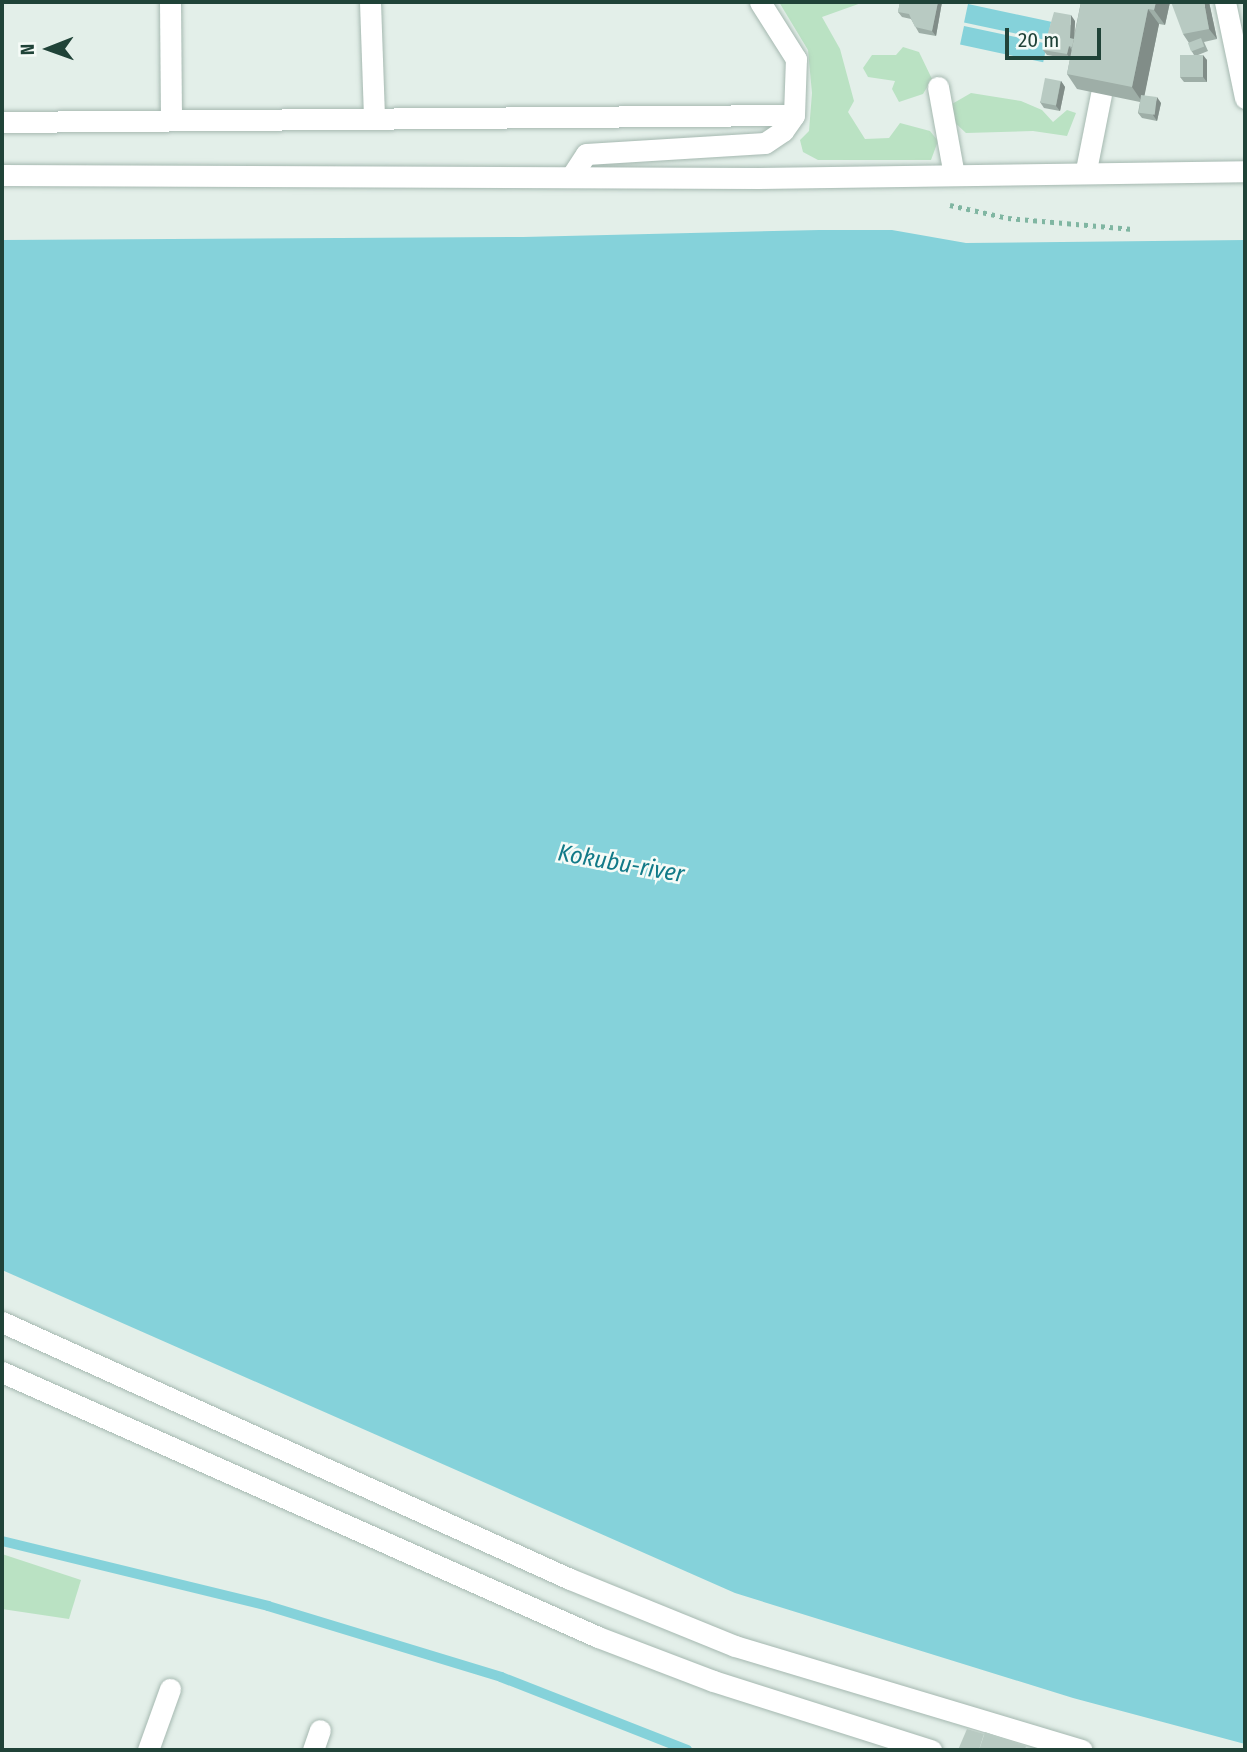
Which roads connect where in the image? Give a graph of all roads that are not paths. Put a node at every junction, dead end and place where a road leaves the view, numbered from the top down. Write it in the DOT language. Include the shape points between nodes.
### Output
graph roads {
  1 [pos="170,2"];
  2 [pos="370,2"];
  3 [pos="760,2"];
  4 [pos="1225,2"];
  5 [pos="938,88"];
  6 [pos="1101,94"];
  7 [pos="1245,98"];
  8 [pos="794,116"];
  9 [pos="374,117"];
  10 [pos="171,120"];
  11 [pos="2,122"];
  12 [pos="2,169"];
  13 [pos="1086,170"];
  14 [pos="1245,171"];
  15 [pos="2,175"];
  16 [pos="31,175"];
  17 [pos="954,175"];
  18 [pos="571,177"];
  19 [pos="2,1322"];
  20 [pos="2,1372"];
  21 [pos="170,1689"];
  22 [pos="148,1750"];
  23 [pos="931,1750"];
  24 [pos="1082,1750"];
  1 -- 10 [label="street"];
  2 -- 9 [label="street"];
  3 -- 8 [label="street" via="796,59"];
  4 -- 7 [label="street"];
  5 -- 17 [label="street"];
  6 -- 13 [label="street"];
  8 -- 9 [label="street"];
  8 -- 18 [label="street" via="765,143 586,154"];
  9 -- 10 [label="street"];
  10 -- 11 [label="street"];
  12 -- 16 [label="street"];
  13 -- 14 [label="street"];
  13 -- 17 [label="street"];
  15 -- 16 [label="street"];
  16 -- 18 [label="street"];
  17 -- 18 [label="street"];
  19 -- 24 [label="street" via="570,1579 734,1646"];
  20 -- 23 [label="street" via="598,1636 713,1681"];
  21 -- 22 [label="street"];
}
